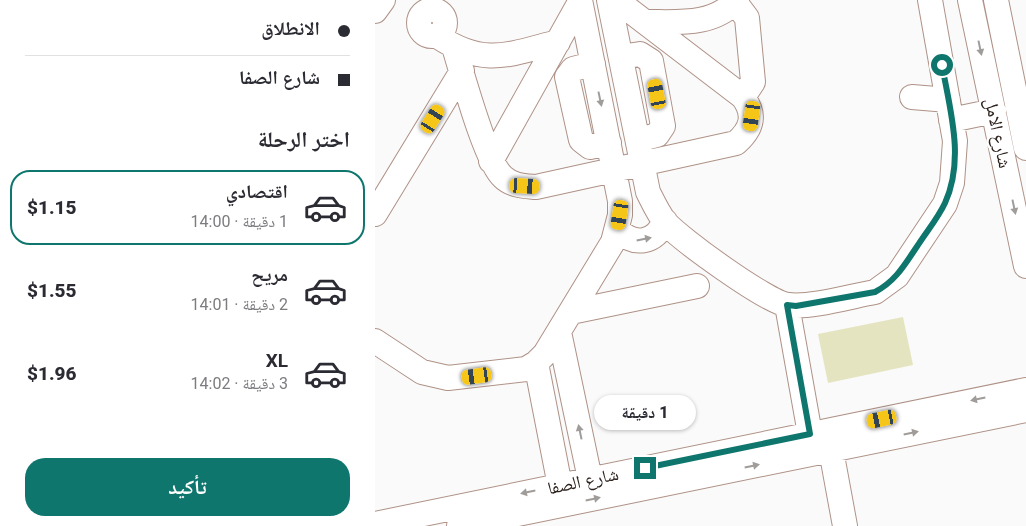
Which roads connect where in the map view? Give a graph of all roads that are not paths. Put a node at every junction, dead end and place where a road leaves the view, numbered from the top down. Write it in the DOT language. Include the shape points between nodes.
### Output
graph roads {
  1 [pos="383,0"];
  2 [pos="913,0"];
  3 [pos="996,0"];
  4 [pos="736,1"];
  5 [pos="976,1"];
  6 [pos="427,5"];
  7 [pos="612,5"];
  8 [pos="931,6"];
  9 [pos="581,8"];
  10 [pos="375,11"];
  11 [pos="647,22"];
  12 [pos="445,41"];
  13 [pos="557,42"];
  14 [pos="462,71"];
  15 [pos="743,97"];
  16 [pos="912,97"];
  17 [pos="950,110"];
  18 [pos="994,111"];
  19 [pos="1026,148"];
  20 [pos="491,161"];
  21 [pos="643,164"];
  22 [pos="615,170"];
  23 [pos="375,214"];
  24 [pos="665,221"];
  25 [pos="618,230"];
  26 [pos="1026,266"];
  27 [pos="697,286"];
  28 [pos="787,305"];
  29 [pos="565,322"];
  30 [pos="375,341"];
  31 [pos="536,363"];
  32 [pos="1026,390"];
  33 [pos="1026,410"];
  34 [pos="810,434"];
  35 [pos="831,450"];
  36 [pos="590,480"];
  37 [pos="560,486"];
  38 [pos="402,522"];
  39 [pos="459,526"];
  40 [pos="845,526"];
  1 -- 10 [label="street"];
  2 -- 8 [label="street"];
  3 -- 19 [label="street, شارع الامل"];
  4 -- 11 [label="street" via="709,18 693,22"];
  4 -- 15 [label="street" via="747,18 753,82"];
  5 -- 18 [label="street, شارع الامل, one-way"];
  6 -- 12 [label="street" via="445,19"];
  7 -- 9 [label="street"];
  7 -- 11 [label="street"];
  7 -- 21 [label="street" via="621,57 640,54 651,61 663,126 657,135 638,140"];
  8 -- 17 [label="street"];
  9 -- 13 [label="street"];
  9 -- 22 [label="street, one-way" via="593,64 573,69 567,77 581,140 590,147 609,143"];
  11 -- 15 [label="street"];
  12 -- 13 [label="street" via="473,54 493,56"];
  12 -- 14 [label="street"];
  13 -- 20 [label="street"];
  14 -- 20 [label="street"];
  14 -- 23 [label="street"];
  15 -- 21 [label="street" via="749,105 751,121 745,135 736,143"];
  16 -- 17 [label="street"];
  17 -- 18 [label="street"];
  17 -- 28 [label="street" via="955,141 952,184 945,204 897,276 875,292"];
  18 -- 26 [label="street, شارع الامل, one-way"];
  20 -- 22 [label="street" via="504,179 536,187"];
  21 -- 22 [label="street"];
  21 -- 24 [label="street" via="648,192"];
  22 -- 25 [label="street" via="620,201"];
  25 -- 24 [label="street, one-way" via="634,241 644,241 654,237"];
  24 -- 28 [label="street" via="772,300"];
  25 -- 29 [label="street"];
  27 -- 29 [label="street"];
  28 -- 34 [label="street"];
  29 -- 31 [label="street"];
  36 -- 29 [label="street, one-way"];
  30 -- 31 [label="street" via="423,372 448,378 526,369"];
  31 -- 37 [label="street"];
  32 -- 34 [label="street, شارع الصفا, one-way"];
  35 -- 33 [label="street, شارع الصفا, one-way"];
  34 -- 36 [label="street, شارع الصفا"];
  39 -- 35 [label="street, شارع الصفا, one-way"];
  35 -- 40 [label="street"];
  36 -- 37 [label="street, شارع الصفا"];
  37 -- 38 [label="street, شارع الصفا, one-way"];
}
